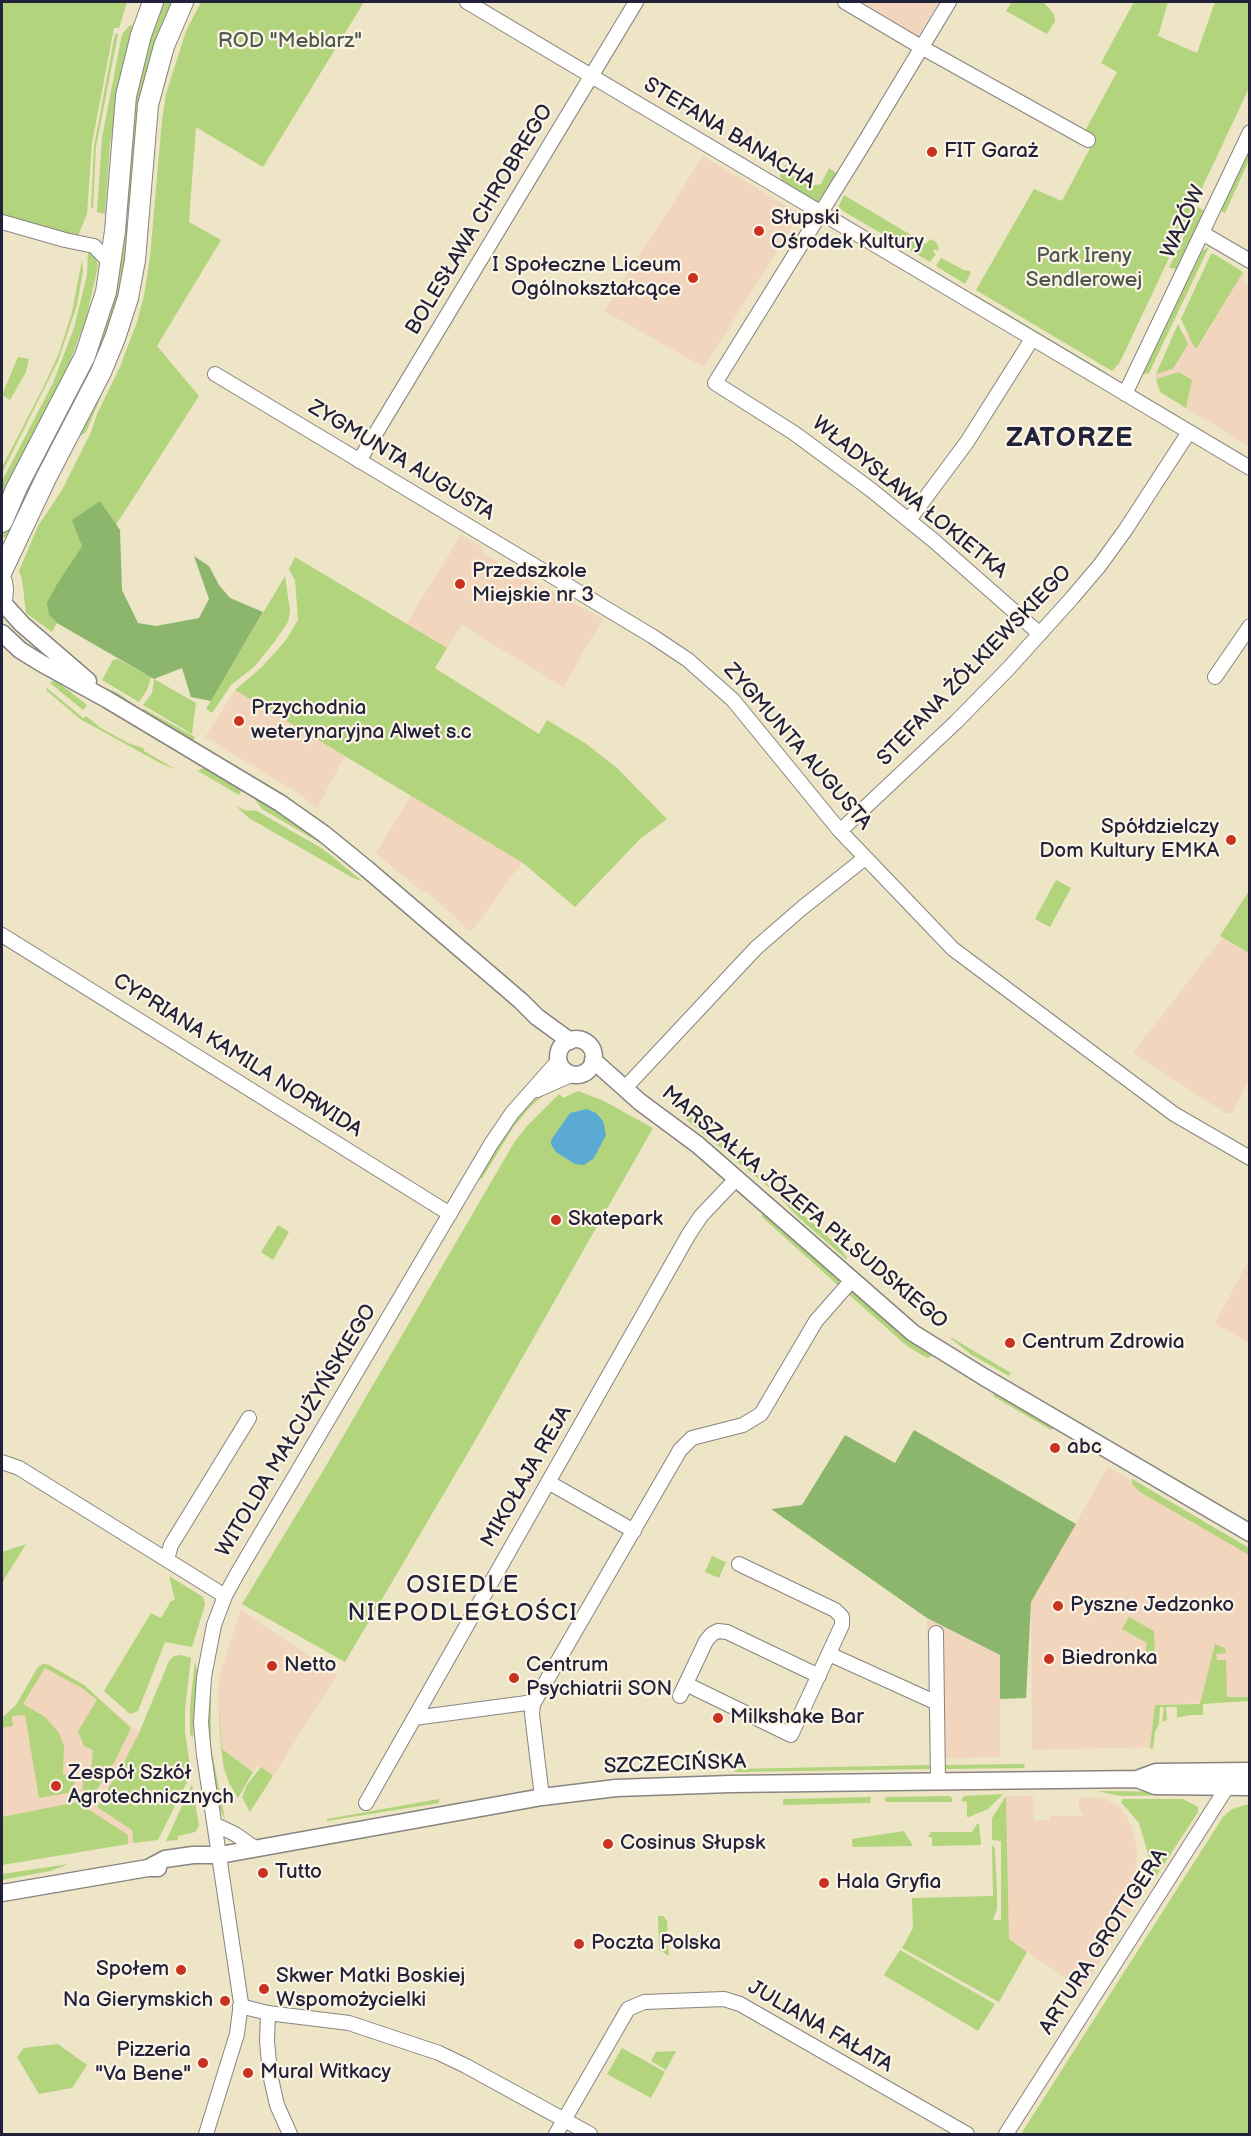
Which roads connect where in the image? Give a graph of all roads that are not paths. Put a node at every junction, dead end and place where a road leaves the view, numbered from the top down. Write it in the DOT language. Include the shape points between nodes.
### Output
graph roads {
  1 [pos="153,2"];
  2 [pos="183,2"];
  3 [pos="467,2"];
  4 [pos="636,2"];
  5 [pos="845,2"];
  6 [pos="949,2"];
  7 [pos="921,47"];
  8 [pos="591,77"];
  9 [pos="1250,132"];
  10 [pos="1088,140"];
  11 [pos="820,213"];
  12 [pos="2,222"];
  13 [pos="115,231"];
  14 [pos="1202,232"];
  15 [pos="94,246"];
  16 [pos="1250,261"];
  17 [pos="111,264"];
  18 [pos="1032,339"];
  19 [pos="215,374"];
  20 [pos="1125,394"];
  21 [pos="1189,432"];
  22 [pos="359,461"];
  23 [pos="1250,468"];
  24 [pos="909,520"];
  25 [pos="2,522"];
  26 [pos="2,571"];
  27 [pos="2,582"];
  28 [pos="2,602"];
  29 [pos="1250,626"];
  30 [pos="2,633"];
  31 [pos="1040,634"];
  32 [pos="2,643"];
  33 [pos="20,650"];
  34 [pos="1215,677"];
  35 [pos="108,700"];
  36 [pos="840,831"];
  37 [pos="866,858"];
  38 [pos="2,935"];
  39 [pos="562,1051"];
  40 [pos="593,1060"];
  41 [pos="576,1074"];
  42 [pos="625,1088"];
  43 [pos="533,1092"];
  44 [pos="640,1102"];
  45 [pos="1250,1158"];
  46 [pos="736,1179"];
  47 [pos="450,1214"];
  48 [pos="852,1280"];
  49 [pos="249,1418"];
  50 [pos="2,1462"];
  51 [pos="548,1482"];
  52 [pos="634,1531"];
  53 [pos="1250,1533"];
  54 [pos="167,1559"];
  55 [pos="739,1564"];
  56 [pos="225,1596"];
  57 [pos="936,1633"];
  58 [pos="829,1654"];
  59 [pos="819,1676"];
  60 [pos="534,1702"];
  61 [pos="937,1703"];
  62 [pos="414,1718"];
  63 [pos="1243,1771"];
  64 [pos="1137,1779"];
  65 [pos="938,1781"];
  66 [pos="1227,1787"];
  67 [pos="1250,1787"];
  68 [pos="542,1797"];
  69 [pos="366,1803"];
  70 [pos="216,1825"];
  71 [pos="255,1848"];
  72 [pos="220,1854"];
  73 [pos="2,1893"];
  74 [pos="240,2006"];
  75 [pos="268,2013"];
  76 [pos="564,2121"];
  77 [pos="206,2134"];
  78 [pos="290,2134"];
  79 [pos="556,2134"];
  80 [pos="590,2134"];
  81 [pos="967,2134"];
  82 [pos="1006,2134"];
  1 -- 13 [label="main road" via="126,96"];
  2 -- 26 [label="main road" via="164,46 148,105 135,260 116,338"];
  3 -- 8 [label="street, STEFANA BANACHA"];
  4 -- 8 [label="street, BOLESŁAWA CHROBREGO"];
  5 -- 7 [label="street"];
  6 -- 7 [label="street"];
  7 -- 10 [label="street"];
  7 -- 11 [label="street"];
  8 -- 11 [label="street, STEFANA BANACHA"];
  8 -- 22 [label="street, BOLESŁAWA CHROBREGO"];
  9 -- 14 [label="street, WAZÓW"];
  11 -- 18 [label="street, STEFANA BANACHA"];
  11 -- 24 [label="street, WŁADYSŁAWA ŁOKIETKA" via="715,383 811,445"];
  12 -- 15 [label="street"];
  13 -- 15 [label="street"];
  13 -- 17 [label="main road"];
  14 -- 16 [label="street"];
  14 -- 20 [label="street, WAZÓW"];
  15 -- 17 [label="street"];
  17 -- 25 [label="main road" via="85,356"];
  18 -- 20 [label="street, STEFANA BANACHA"];
  18 -- 24 [label="street" via="970,438"];
  19 -- 22 [label="street, ZYGMUNTA AUGUSTA"];
  20 -- 21 [label="street, STEFANA BANACHA"];
  21 -- 23 [label="street, STEFANA BANACHA"];
  21 -- 31 [label="street, STEFANA ŻÓŁKIEWSKIEGO" via="1110,553"];
  22 -- 36 [label="street, ZYGMUNTA AUGUSTA" via="699,668 733,700"];
  24 -- 31 [label="street, WŁADYSŁAWA ŁOKIETKA"];
  27 -- 28 [label="main road"];
  28 -- 35 [label="street"];
  29 -- 34 [label="street"];
  30 -- 33 [label="street"];
  31 -- 36 [label="street, STEFANA ŻÓŁKIEWSKIEGO" via="956,722"];
  32 -- 33 [label="street"];
  33 -- 35 [label="street"];
  35 -- 39 [label="street" via="258,788 324,834 513,994 537,1017"];
  36 -- 37 [label="street, ZYGMUNTA AUGUSTA"];
  37 -- 42 [label="street" via="756,948"];
  37 -- 45 [label="street, ZYGMUNTA AUGUSTA" via="934,931 972,965 1174,1114"];
  38 -- 47 [label="street, CYPRIANA KAMILA NORWIDA"];
  39 -- 40 [label="street" via="576,1040 586,1043"];
  39 -- 41 [label="street" via="561,1067"];
  39 -- 43 [label="street, WITOLDA MAŁCUŻYŃSKIEGO"];
  40 -- 41 [label="street" via="590,1069"];
  40 -- 42 [label="street, MARSZAŁKA JÓZEFA PIŁSUDSKIEGO"];
  41 -- 43 [label="street, WITOLDA MAŁCUŻYŃSKIEGO"];
  41 -- 44 [label="street, MARSZAŁKA JÓZEFA PIŁSUDSKIEGO"];
  42 -- 44 [label="street, MARSZAŁKA JÓZEFA PIŁSUDSKIEGO"];
  43 -- 47 [label="street, WITOLDA MAŁCUŻYŃSKIEGO" via="502,1127"];
  44 -- 46 [label="street, MARSZAŁKA JÓZEFA PIŁSUDSKIEGO"];
  46 -- 48 [label="street, MARSZAŁKA JÓZEFA PIŁSUDSKIEGO"];
  46 -- 51 [label="street, MIKOŁAJA REJA" via="693,1226"];
  47 -- 56 [label="street, WITOLDA MAŁCUŻYŃSKIEGO"];
  48 -- 52 [label="street" via="816,1321 758,1417 686,1442"];
  48 -- 53 [label="street, MARSZAŁKA JÓZEFA PIŁSUDSKIEGO" via="898,1321 939,1350"];
  49 -- 54 [label="street" via="171,1545"];
  50 -- 54 [label="street" via="19,1468"];
  51 -- 52 [label="street"];
  51 -- 62 [label="street, MIKOŁAJA REJA"];
  52 -- 60 [label="street"];
  54 -- 56 [label="street"];
  55 -- 58 [label="street" via="839,1614 842,1625"];
  56 -- 70 [label="street, WITOLDA MAŁCUŻYŃSKIEGO" via="214,1625 202,1696 204,1755"];
  57 -- 61 [label="street"];
  58 -- 59 [label="street"];
  58 -- 61 [label="street"];
  59 -- 59 [label="street" via="791,1735 683,1690 706,1641 718,1631"];
  60 -- 62 [label="street"];
  60 -- 68 [label="street"];
  61 -- 65 [label="street"];
  62 -- 69 [label="street, MIKOŁAJA REJA"];
  63 -- 64 [label="street, SZCZECIŃSKA" via="1156,1772"];
  63 -- 66 [label="street, ARTURA GROTTGERA"];
  64 -- 65 [label="street, SZCZECIŃSKA"];
  64 -- 66 [label="street, SZCZECIŃSKA" via="1155,1786"];
  65 -- 68 [label="street, SZCZECIŃSKA" via="661,1786"];
  66 -- 67 [label="street, SZCZECIŃSKA"];
  66 -- 82 [label="street, ARTURA GROTTGERA"];
  68 -- 71 [label="street, SZCZECIŃSKA"];
  70 -- 71 [label="street"];
  70 -- 72 [label="street, WITOLDA MAŁCUŻYŃSKIEGO"];
  71 -- 72 [label="street, SZCZECIŃSKA"];
  72 -- 73 [label="street, SZCZECIŃSKA" via="183,1866 148,1868"];
  72 -- 74 [label="street, WITOLDA MAŁCUŻYŃSKIEGO"];
  74 -- 75 [label="street"];
  74 -- 77 [label="street, WITOLDA MAŁCUŻYŃSKIEGO" via="237,2034"];
  75 -- 76 [label="street" via="349,2023 439,2053"];
  75 -- 78 [label="street" via="270,2074 277,2105"];
  76 -- 79 [label="street"];
  76 -- 80 [label="street"];
  76 -- 81 [label="street, JULIANA FAŁATA" via="624,2013 633,2005 729,2000"];
}
